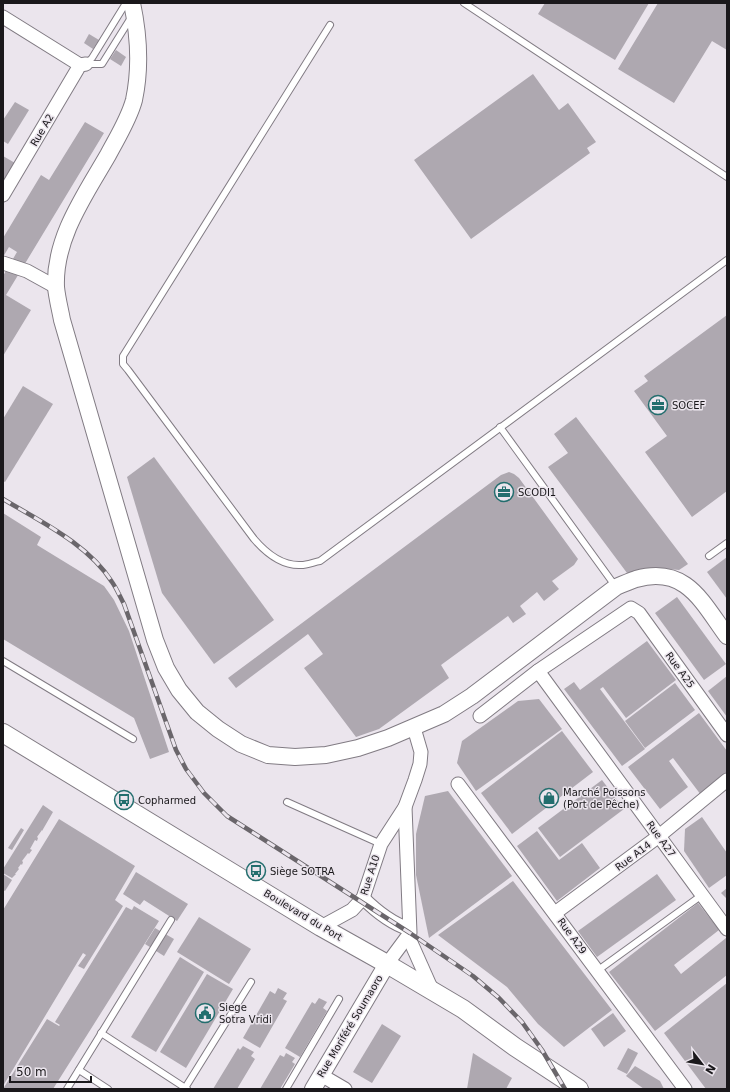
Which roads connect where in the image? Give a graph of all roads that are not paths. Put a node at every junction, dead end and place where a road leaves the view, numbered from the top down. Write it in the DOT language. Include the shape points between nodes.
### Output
graph roads {
  1 [pos="464,3"];
  2 [pos="131,6"];
  3 [pos="3,17"];
  4 [pos="330,25"];
  5 [pos="83,65"];
  6 [pos="727,178"];
  7 [pos="3,195"];
  8 [pos="727,260"];
  9 [pos="3,263"];
  10 [pos="56,287"];
  11 [pos="500,427"];
  12 [pos="727,543"];
  13 [pos="709,556"];
  14 [pos="616,587"];
  15 [pos="727,636"];
  16 [pos="3,661"];
  17 [pos="538,671"];
  18 [pos="480,716"];
  19 [pos="414,728"];
  20 [pos="3,734"];
  21 [pos="727,735"];
  22 [pos="133,739"];
  23 [pos="727,780"];
  24 [pos="458,784"];
  25 [pos="287,802"];
  26 [pos="405,807"];
  27 [pos="659,836"];
  28 [pos="381,844"];
  29 [pos="702,895"];
  30 [pos="362,898"];
  31 [pos="555,913"];
  32 [pos="171,920"];
  33 [pos="321,927"];
  34 [pos="727,929"];
  35 [pos="408,932"];
  36 [pos="387,964"];
  37 [pos="597,971"];
  38 [pos="252,982"];
  39 [pos="432,990"];
  40 [pos="339,999"];
  41 [pos="101,1033"];
  42 [pos="79,1070"];
  43 [pos="321,1075"];
  44 [pos="574,1088"];
  45 [pos="67,1089"];
  46 [pos="108,1089"];
  47 [pos="186,1089"];
  48 [pos="286,1089"];
  49 [pos="313,1089"];
  50 [pos="345,1089"];
  51 [pos="685,1089"];
  1 -- 6 [label="lane"];
  2 -- 5 [label="lane" via="92,58"];
  2 -- 5 [label="lane" via="102,64"];
  2 -- 10 [label="street" via="139,44 133,101 122,130 74,214 57,266"];
  3 -- 5 [label="street"];
  4 -- 11 [label="lane" via="123,356 124,364 254,539 286,564 301,565 320,561"];
  5 -- 7 [label="street, Rue A2"];
  8 -- 11 [label="lane"];
  9 -- 10 [label="street" via="27,271"];
  10 -- 19 [label="street" via="62,320 155,640 166,668 179,690 197,712 218,729 241,744 268,755 326,755 358,748"];
  11 -- 14 [label="lane"];
  12 -- 13 [label="lane"];
  14 -- 15 [label="street" via="656,575 682,581 689,586"];
  14 -- 19 [label="street" via="472,696 444,714"];
  16 -- 22 [label="lane"];
  17 -- 18 [label="street"];
  17 -- 21 [label="street, Rue A25" via="631,608 639,613"];
  17 -- 27 [label="street, Rue A27"];
  19 -- 26 [label="street, Rue A10" via="421,752 420,764"];
  20 -- 33 [label="main road, Boulevard du Port"];
  23 -- 27 [label="street, Rue A14"];
  24 -- 31 [label="street, Rue A29"];
  25 -- 28 [label="lane"];
  26 -- 28 [label="street, Rue A10"];
  26 -- 35 [label="street, Rue A10"];
  27 -- 29 [label="street, Rue A27"];
  27 -- 31 [label="street, Rue A14"];
  28 -- 30 [label="street, Rue A10"];
  29 -- 34 [label="street, Rue A27"];
  29 -- 37 [label="lane"];
  30 -- 33 [label="street, Rue A10" via="352,910"];
  30 -- 35 [label="street"];
  31 -- 37 [label="street, Rue A29"];
  32 -- 41 [label="lane"];
  33 -- 36 [label="main road, Boulevard du Port"];
  35 -- 36 [label="street"];
  35 -- 39 [label="street, Rue A10"];
  36 -- 39 [label="main road, Boulevard du Port"];
  36 -- 43 [label="street, Rue Moriféré Soumaoro"];
  37 -- 51 [label="street, Rue A29"];
  38 -- 47 [label="lane"];
  39 -- 44 [label="main road, Boulevard du Port"];
  40 -- 48 [label="lane"];
  41 -- 42 [label="lane"];
  41 -- 47 [label="lane"];
  42 -- 45 [label="lane"];
  42 -- 46 [label="lane"];
  43 -- 49 [label="street, Rue Moriféré Soumaoro"];
  43 -- 50 [label="street"];
}
